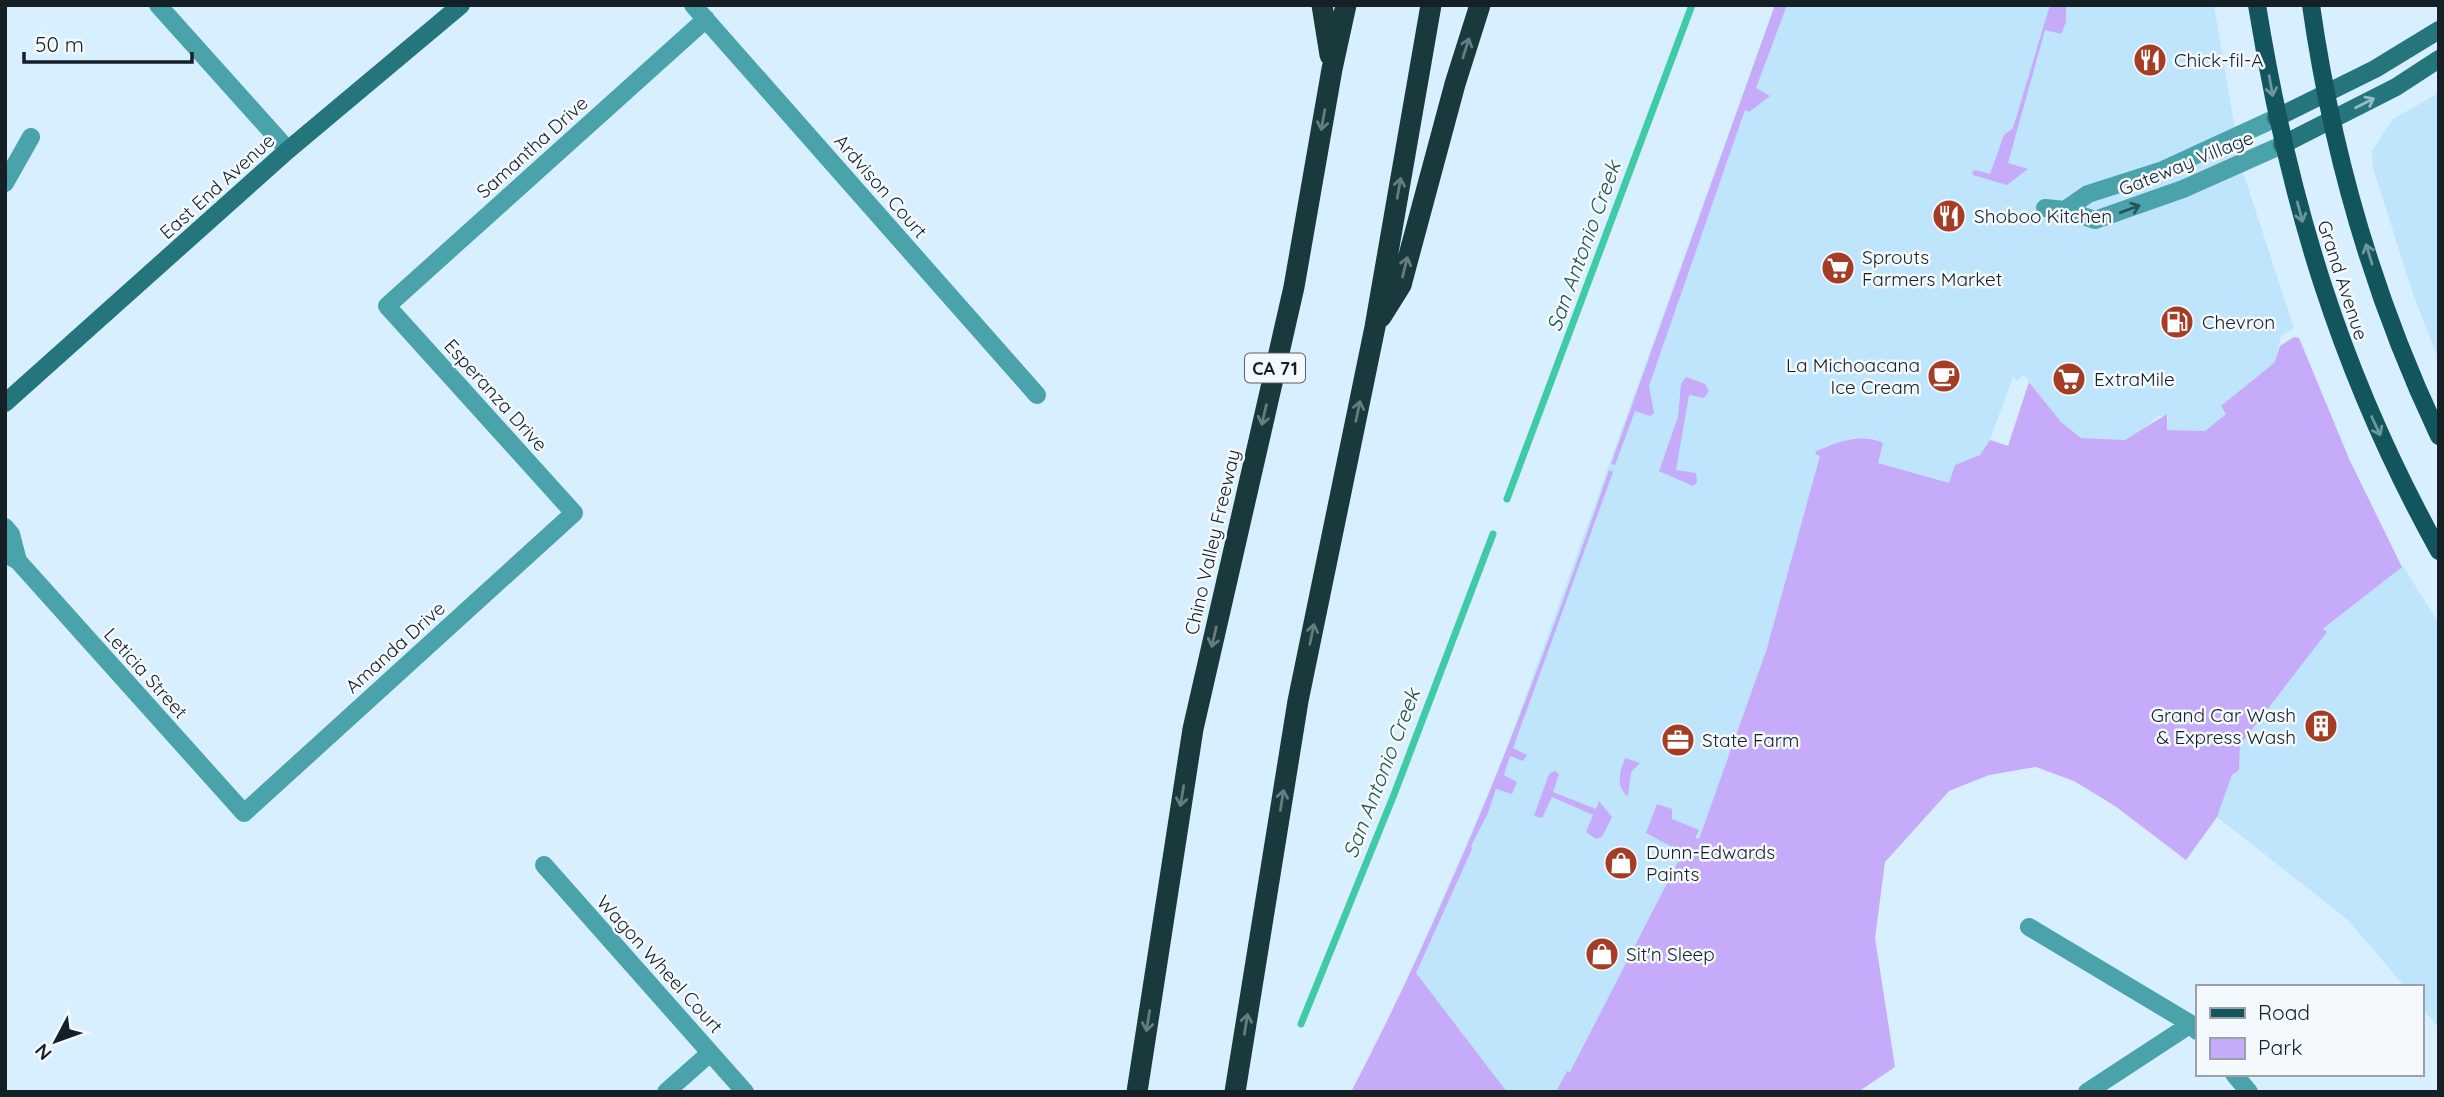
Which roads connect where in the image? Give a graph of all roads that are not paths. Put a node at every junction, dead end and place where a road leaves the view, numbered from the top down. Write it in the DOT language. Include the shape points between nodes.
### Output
graph roads {
  1 [pos="158,5"];
  2 [pos="461,5"];
  3 [pos="1322,5"];
  4 [pos="1346,5"];
  5 [pos="1431,5"];
  6 [pos="1480,5"];
  7 [pos="2257,5"];
  8 [pos="2311,5"];
  9 [pos="699,12"];
  10 [pos="2439,30"];
  11 [pos="2439,59"];
  12 [pos="1332,69"];
  13 [pos="2326,93"];
  14 [pos="2276,118"];
  15 [pos="2332,120"];
  16 [pos="31,137"];
  17 [pos="2283,145"];
  18 [pos="288,150"];
  19 [pos="5,183"];
  20 [pos="2045,208"];
  21 [pos="2066,210"];
  22 [pos="387,306"];
  23 [pos="1375,327"];
  24 [pos="1037,395"];
  25 [pos="5,403"];
  26 [pos="2439,436"];
  27 [pos="574,513"];
  28 [pos="5,527"];
  29 [pos="2439,551"];
  30 [pos="12,557"];
  31 [pos="244,813"];
  32 [pos="544,865"];
  33 [pos="2029,927"];
  34 [pos="2194,1028"];
  35 [pos="710,1053"];
  36 [pos="2236,1076"];
  37 [pos="666,1092"];
  38 [pos="745,1092"];
  39 [pos="1137,1092"];
  40 [pos="1235,1092"];
  41 [pos="2087,1092"];
  42 [pos="2249,1092"];
  1 -- 18 [label="street"];
  2 -- 18 [label="main road, East End Avenue"];
  3 -- 12 [label="highway"];
  4 -- 12 [label="highway, Chino Valley Freeway / CA 71"];
  23 -- 5 [label="highway, one-way"];
  23 -- 6 [label="highway, one-way" via="1401,285"];
  7 -- 14 [label="main road, Grand Avenue, one-way"];
  8 -- 13 [label="main road, Grand Avenue"];
  9 -- 22 [label="street, Samantha Drive"];
  9 -- 24 [label="street, Ardvison Court"];
  10 -- 13 [label="main road"];
  15 -- 11 [label="main road, one-way"];
  12 -- 39 [label="highway, Chino Valley Freeway / CA 71, one-way" via="1294,286 1193,729"];
  13 -- 14 [label="main road"];
  13 -- 15 [label="main road, Grand Avenue"];
  14 -- 17 [label="main road, Grand Avenue"];
  14 -- 21 [label="street, Gateway Village" via="2163,170 2088,194"];
  15 -- 17 [label="main road"];
  26 -- 15 [label="main road, Grand Avenue, one-way" via="2378,284"];
  16 -- 19 [label="street"];
  21 -- 17 [label="street, Gateway Village, one-way" via="2095,220 2109,216 2212,178"];
  17 -- 29 [label="main road, Grand Avenue, one-way" via="2313,261 2342,346"];
  18 -- 25 [label="main road, East End Avenue"];
  20 -- 21 [label="street, Gateway Village"];
  22 -- 27 [label="street, Esperanza Drive"];
  40 -- 23 [label="highway, one-way" via="1298,701"];
  27 -- 31 [label="street, Amanda Drive"];
  28 -- 30 [label="street, Leticia Street" via="11,534"];
  30 -- 31 [label="street, Leticia Street"];
  32 -- 35 [label="street, Wagon Wheel Court"];
  33 -- 34 [label="street"];
  34 -- 41 [label="street"];
  35 -- 37 [label="street"];
  35 -- 38 [label="street, Wagon Wheel Court"];
  36 -- 42 [label="street"];
}
